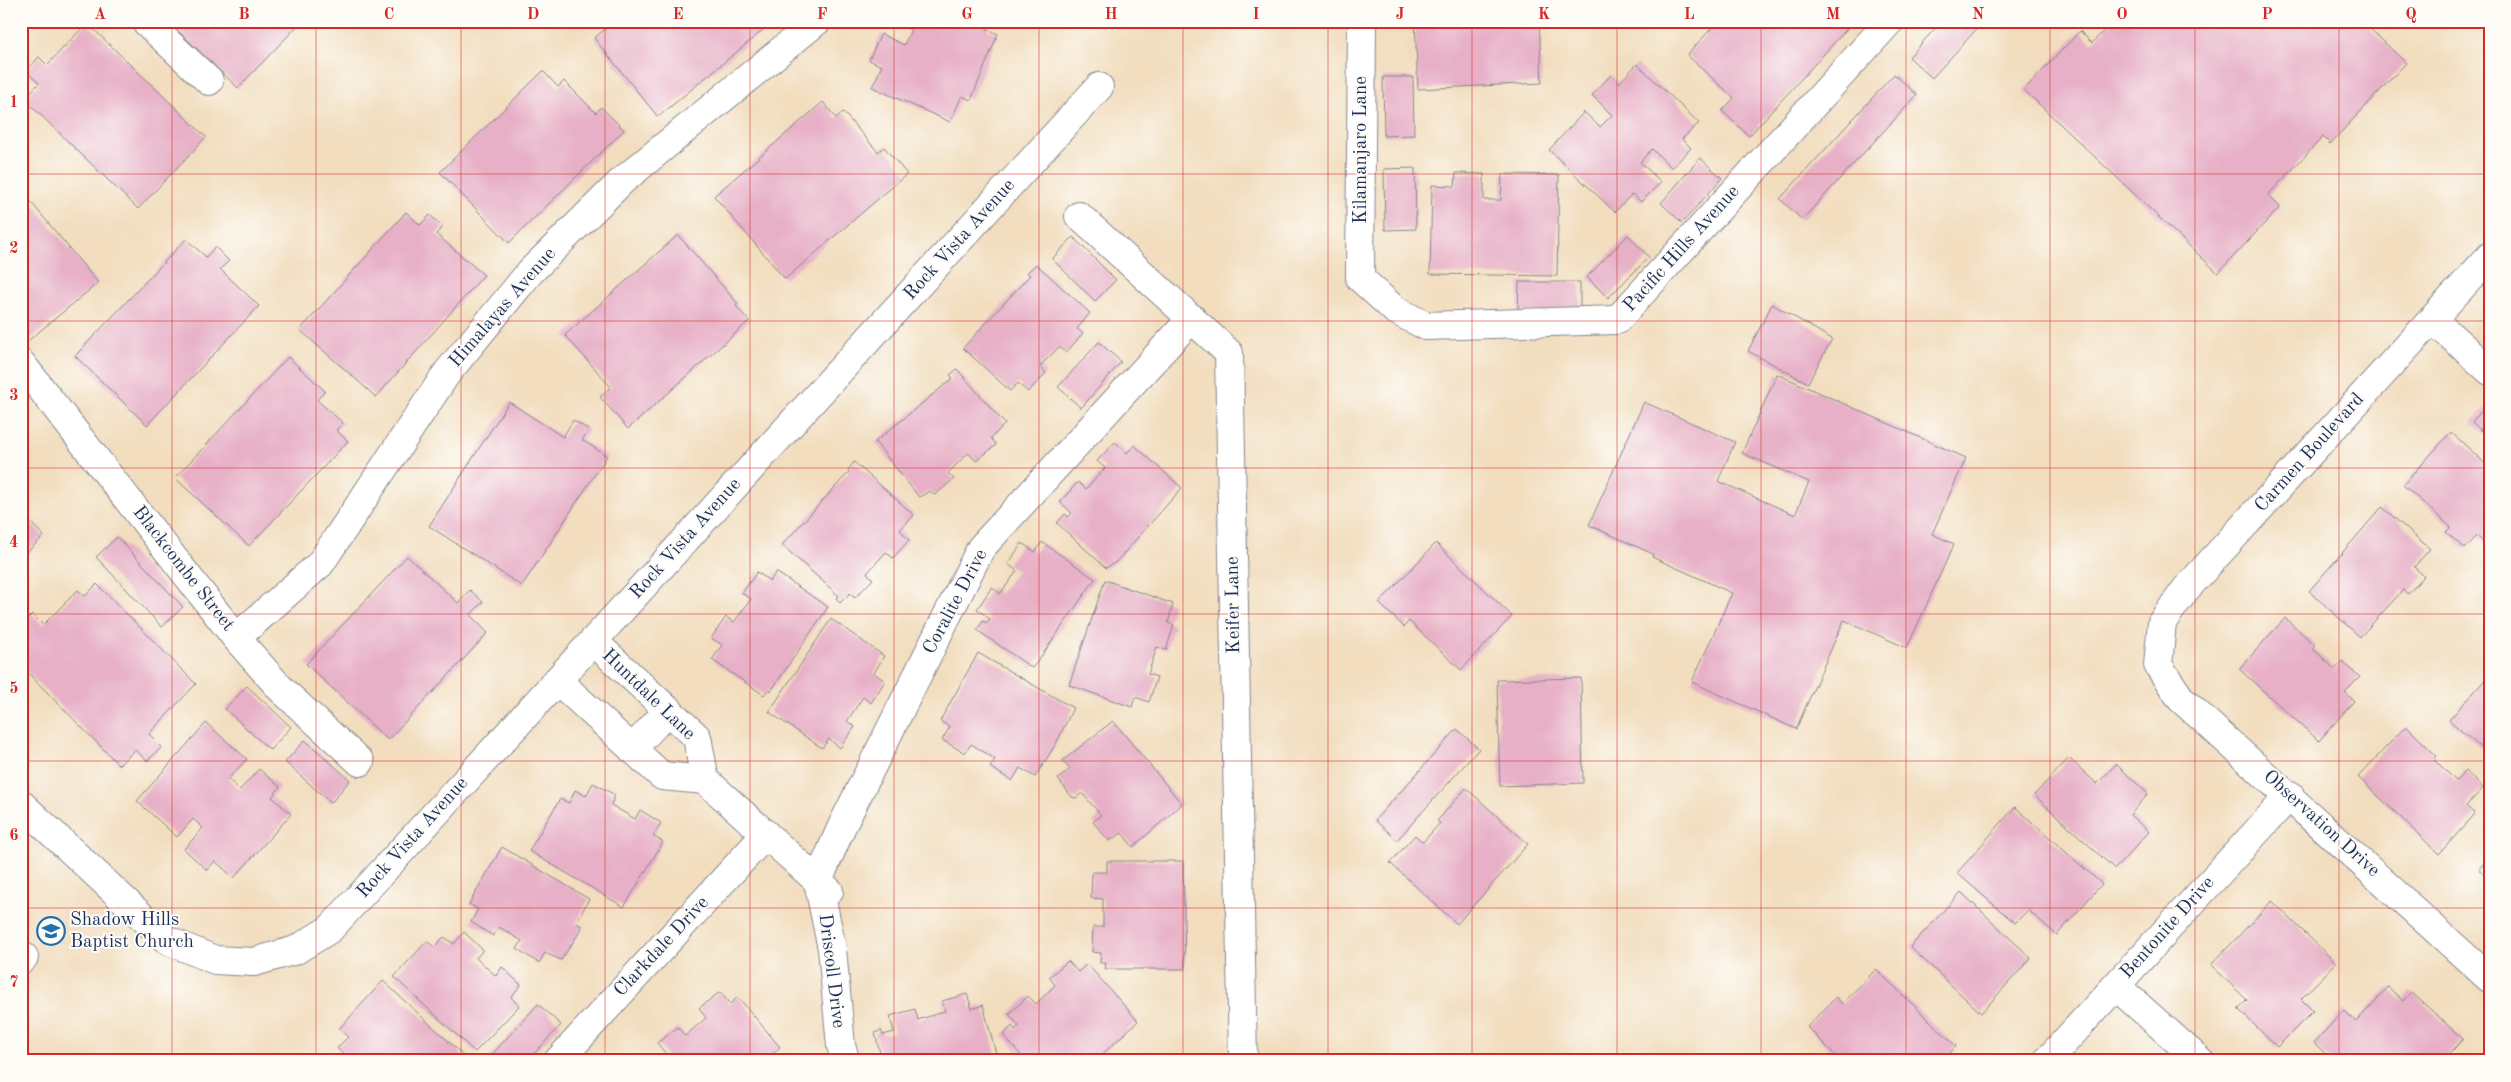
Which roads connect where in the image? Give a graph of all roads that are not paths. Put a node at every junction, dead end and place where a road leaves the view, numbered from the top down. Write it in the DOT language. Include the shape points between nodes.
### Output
graph roads {
  1 [pos="145,21"];
  2 [pos="817,21"];
  3 [pos="1362,21"];
  4 [pos="1890,21"];
  5 [pos="209,81"];
  6 [pos="1100,87"];
  7 [pos="1078,216"];
  8 [pos="2490,256"];
  9 [pos="1360,278"];
  10 [pos="1192,318"];
  11 [pos="2432,319"];
  12 [pos="21,363"];
  13 [pos="2490,371"];
  14 [pos="236,638"];
  15 [pos="593,641"];
  16 [pos="2158,664"];
  17 [pos="557,680"];
  18 [pos="668,710"];
  19 [pos="632,749"];
  20 [pos="360,762"];
  21 [pos="705,780"];
  22 [pos="2290,795"];
  23 [pos="21,804"];
  24 [pos="766,834"];
  25 [pos="825,887"];
  26 [pos="2490,979"];
  27 [pos="2116,986"];
  28 [pos="558,1061"];
  29 [pos="846,1061"];
  30 [pos="1243,1061"];
  31 [pos="2047,1061"];
  32 [pos="2200,1061"];
  1 -- 5 [label="street"];
  2 -- 14 [label="street, Himalayas Avenue" via="622,181 530,272 447,373 320,564"];
  3 -- 9 [label="street, Kilamanjaro Lane"];
  4 -- 9 [label="street, Pacific Hills Avenue" via="1617,320 1426,326 1395,310"];
  6 -- 15 [label="street, Rock Vista Avenue"];
  7 -- 10 [label="street, Keifer Lane"];
  8 -- 11 [label="street, Carmen Boulevard"];
  10 -- 25 [label="street, Coralite Drive" via="981,548 846,819"];
  10 -- 30 [label="street, Keifer Lane" via="1229,353"];
  11 -- 13 [label="street"];
  11 -- 16 [label="street, Carmen Boulevard" via="2186,590 2162,622"];
  12 -- 14 [label="street, Blackcombe Street"];
  14 -- 20 [label="street, Blackcombe Street" via="281,689"];
  15 -- 17 [label="street, Rock Vista Avenue"];
  15 -- 18 [label="street, Huntdale Lane"];
  16 -- 22 [label="street, Observation Drive" via="2181,699"];
  17 -- 19 [label="street"];
  17 -- 23 [label="street, Rock Vista Avenue" via="330,928 296,950 254,962 215,960 167,940"];
  18 -- 19 [label="street"];
  18 -- 21 [label="street, Huntdale Lane" via="697,737"];
  19 -- 21 [label="street" via="662,776"];
  21 -- 24 [label="street"];
  22 -- 26 [label="street, Observation Drive"];
  22 -- 27 [label="street, Bentonite Drive"];
  24 -- 25 [label="street"];
  24 -- 28 [label="street, Clarkdale Drive"];
  25 -- 29 [label="street, Driscoll Drive" via="841,1046"];
  27 -- 31 [label="street, Bentonite Drive"];
  27 -- 32 [label="street"];
}
